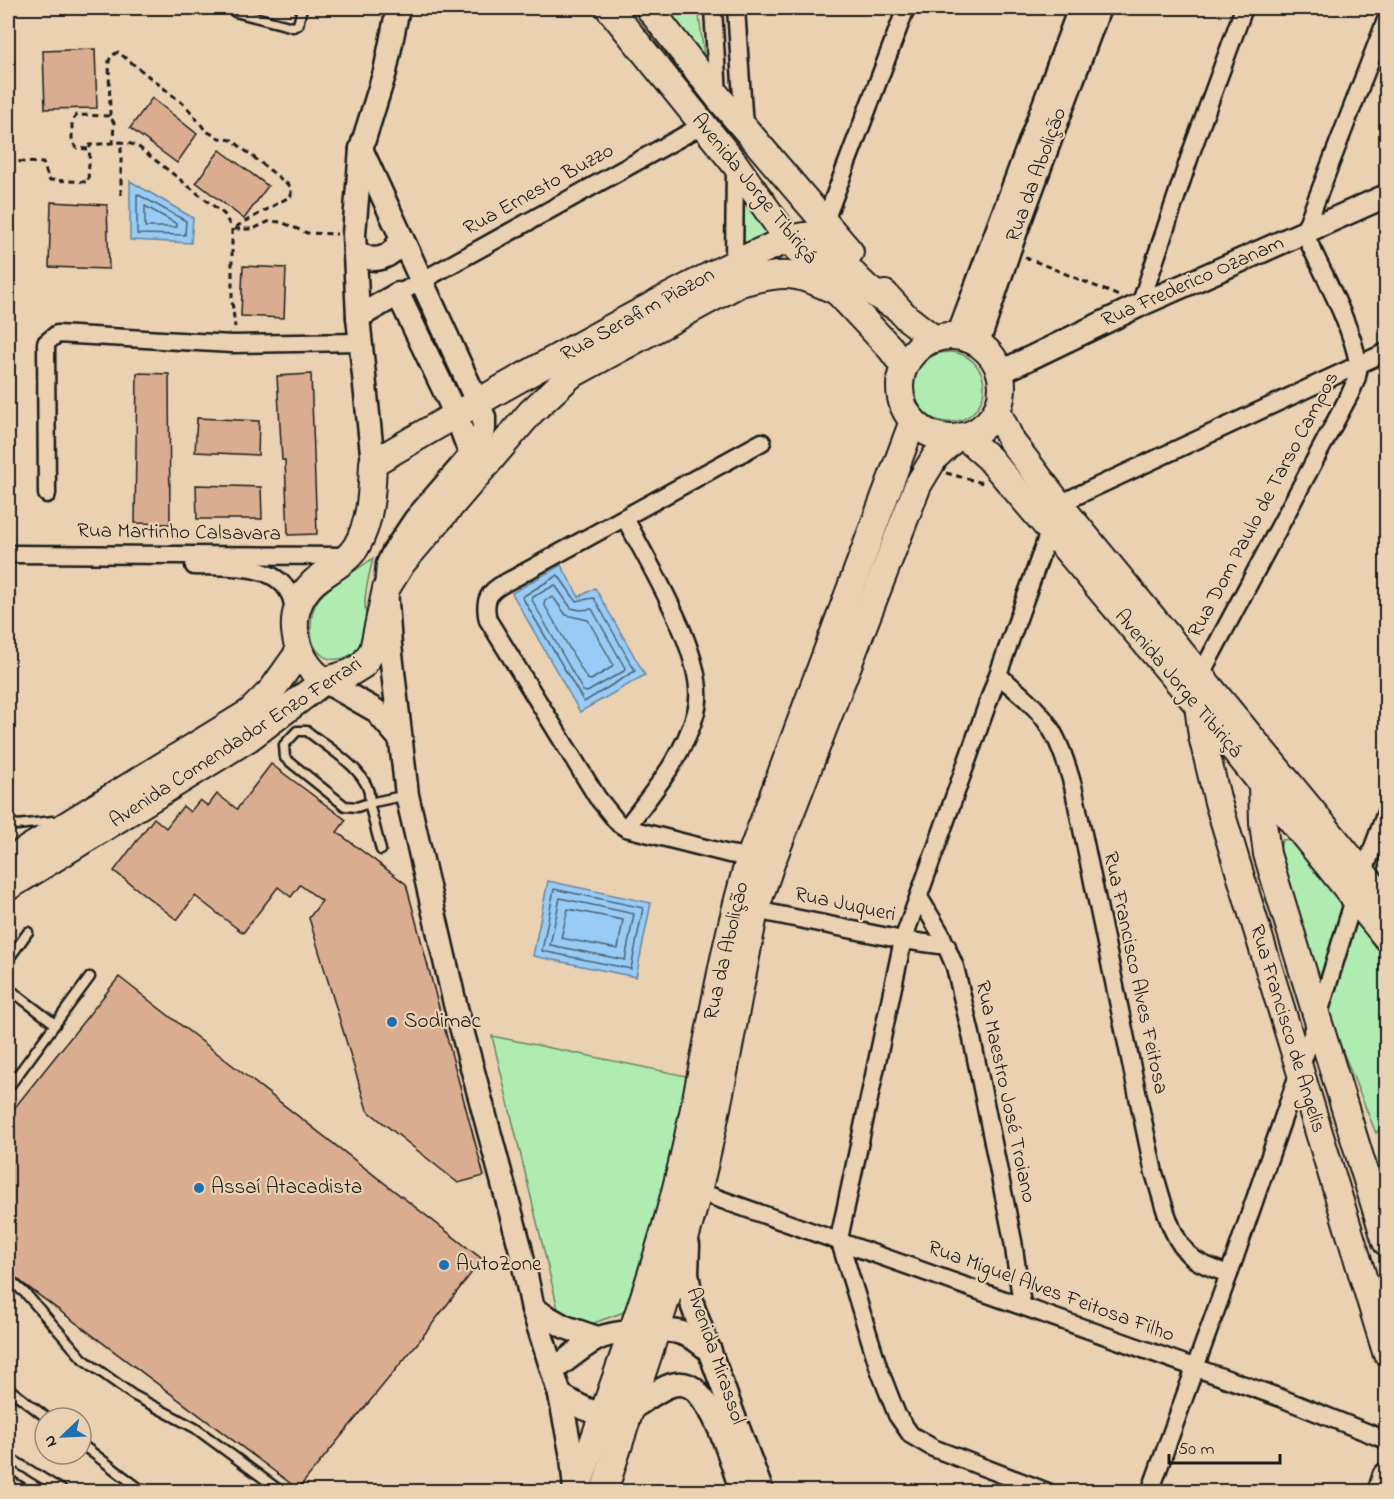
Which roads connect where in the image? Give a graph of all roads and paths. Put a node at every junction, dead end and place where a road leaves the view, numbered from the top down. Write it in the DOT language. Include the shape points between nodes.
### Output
graph roads {
  1 [pos="302,8"];
  2 [pos="398,8"];
  3 [pos="609,8"];
  4 [pos="649,8"];
  5 [pos="713,8"];
  6 [pos="736,8"];
  7 [pos="906,8"];
  8 [pos="1080,8"];
  9 [pos="1099,8"];
  10 [pos="1244,8"];
  11 [pos="236,12"];
  12 [pos="1386,20"];
  13 [pos="718,97"];
  14 [pos="110,116"];
  15 [pos="703,125"];
  16 [pos="744,127"];
  17 [pos="113,142"];
  18 [pos="121,142"];
  19 [pos="88,149"];
  20 [pos="361,149"];
  21 [pos="8,161"];
  22 [pos="735,164"];
  23 [pos="121,195"];
  24 [pos="1386,196"];
  25 [pos="825,221"];
  26 [pos="232,229"];
  27 [pos="397,229"];
  28 [pos="1304,232"];
  29 [pos="787,238"];
  30 [pos="354,242"];
  31 [pos="1009,250"];
  32 [pos="734,263"];
  33 [pos="421,281"];
  34 [pos="840,293"];
  35 [pos="398,294"];
  36 [pos="1140,305"];
  37 [pos="896,307"];
  38 [pos="358,317"];
  39 [pos="235,327"];
  40 [pos="956,339"];
  41 [pos="362,342"];
  42 [pos="1386,352"];
  43 [pos="1359,365"];
  44 [pos="904,367"];
  45 [pos="1001,372"];
  46 [pos="479,403"];
  47 [pos="997,411"];
  48 [pos="456,415"];
  49 [pos="913,421"];
  50 [pos="959,437"];
  51 [pos="762,442"];
  52 [pos="471,456"];
  53 [pos="373,463"];
  54 [pos="927,468"];
  55 [pos="1018,492"];
  56 [pos="46,494"];
  57 [pos="1059,504"];
  58 [pos="625,518"];
  59 [pos="1048,530"];
  60 [pos="8,554"];
  61 [pos="350,556"];
  62 [pos="8,563"];
  63 [pos="386,590"];
  64 [pos="296,617"];
  65 [pos="299,652"];
  66 [pos="1201,674"];
  67 [pos="998,675"];
  68 [pos="324,681"];
  69 [pos="1198,705"];
  70 [pos="401,740"];
  71 [pos="1269,776"];
  72 [pos="124,789"];
  73 [pos="407,795"];
  74 [pos="369,803"];
  75 [pos="1386,812"];
  76 [pos="8,821"];
  77 [pos="1295,824"];
  78 [pos="627,828"];
  79 [pos="381,850"];
  80 [pos="1267,854"];
  81 [pos="761,859"];
  82 [pos="8,861"];
  83 [pos="1364,874"];
  84 [pos="8,887"];
  85 [pos="919,897"];
  86 [pos="1354,898"];
  87 [pos="1386,901"];
  88 [pos="745,908"];
  89 [pos="28,932"];
  90 [pos="1386,937"];
  91 [pos="903,940"];
  92 [pos="947,946"];
  93 [pos="8,960"];
  94 [pos="90,977"];
  95 [pos="8,988"];
  96 [pos="1318,1017"];
  97 [pos="55,1024"];
  98 [pos="1298,1069"];
  99 [pos="8,1088"];
  100 [pos="1331,1171"];
  101 [pos="1366,1171"];
  102 [pos="697,1191"];
  103 [pos="691,1218"];
  104 [pos="839,1239"];
  105 [pos="1386,1242"];
  106 [pos="1229,1274"];
  107 [pos="8,1278"];
  108 [pos="1022,1305"];
  109 [pos="533,1309"];
  110 [pos="644,1332"];
  111 [pos="597,1338"];
  112 [pos="710,1351"];
  113 [pos="1386,1352"];
  114 [pos="1194,1369"];
  115 [pos="553,1370"];
  116 [pos="8,1388"];
  117 [pos="560,1395"];
  118 [pos="33,1407"];
  119 [pos="629,1409"];
  120 [pos="602,1413"];
  121 [pos="1386,1440"];
  122 [pos="620,1442"];
  123 [pos="93,1453"];
  124 [pos="8,1457"];
  125 [pos="1386,1476"];
  126 [pos="8,1484"];
  127 [pos="21,1491"];
  128 [pos="65,1491"];
  129 [pos="144,1491"];
  130 [pos="282,1491"];
  131 [pos="575,1491"];
  132 [pos="598,1491"];
  133 [pos="604,1491"];
  134 [pos="742,1491"];
  135 [pos="762,1491"];
  136 [pos="1048,1491"];
  137 [pos="1150,1491"];
  138 [pos="1381,1491"];
  1 -- 11 [label="lane" via="298,25 293,27"];
  2 -- 20 [label="main road" via="385,72"];
  3 -- 15 [label="main road, Avenida Jorge Tibiriçá"];
  4 -- 13 [label="main road, Avenida Jorge Tibiriçá"];
  5 -- 13 [label="street"];
  6 -- 16 [label="street"];
  7 -- 25 [label="street"];
  8 -- 40 [label="main road, Rua da Abolição"];
  9 -- 31 [label="main road, Rua da Abolição"];
  10 -- 36 [label="street"];
  12 -- 28 [label="street"];
  13 -- 16 [label="main road, Avenida Jorge Tibiriçá"];
  14 -- 17 [label="path" via="114,123"];
  14 -- 19 [label="path" via="74,117 72,142 77,148"];
  14 -- 26 [label="path" via="109,60 118,52 186,106 206,131 232,140 291,187 291,196"];
  15 -- 22 [label="main road, Avenida Jorge Tibiriçá"];
  15 -- 33 [label="street, Rua Ernesto Buzzo"];
  16 -- 25 [label="main road, Avenida Jorge Tibiriçá"];
  17 -- 18 [label="path"];
  17 -- 19 [label="path" via="94,143"];
  18 -- 23 [label="path"];
  18 -- 26 [label="path" via="136,145 224,214"];
  19 -- 21 [label="path" via="88,182 49,180 43,163"];
  20 -- 27 [label="main road"];
  20 -- 30 [label="main road"];
  22 -- 29 [label="main road, Avenida Jorge Tibiriçá"];
  22 -- 32 [label="street"];
  24 -- 28 [label="main road, Rua Frederico Ozanam"];
  25 -- 37 [label="main road, Avenida Jorge Tibiriçá"];
  26 -- 30 [label="path" via="281,222 307,233"];
  26 -- 39 [label="path"];
  27 -- 30 [label="main road" via="375,219 365,222"];
  27 -- 30 [label="main road" via="393,253 386,258 370,259"];
  27 -- 33 [label="main road"];
  28 -- 36 [label="main road, Rua Frederico Ozanam"];
  28 -- 43 [label="street, Rua Dom Paulo de Tarso Campos"];
  29 -- 32 [label="main road, Rua Serafim Piazon"];
  29 -- 34 [label="main road, Avenida Jorge Tibiriçá"];
  29 -- 37 [label="main road, Rua Serafim Piazon" via="809,236 820,241 864,286"];
  30 -- 38 [label="main road"];
  31 -- 36 [label="path"];
  31 -- 40 [label="main road, Rua da Abolição"];
  32 -- 46 [label="main road, Rua Serafim Piazon"];
  33 -- 35 [label="street, Rua Ernesto Buzzo"];
  33 -- 46 [label="main road"];
  34 -- 44 [label="main road, Avenida Jorge Tibiriçá"];
  34 -- 63 [label="main road, Avenida Comendador Enzo Ferrari" via="809,277 787,274 740,283 571,375 531,412 402,563"];
  35 -- 38 [label="main road"];
  35 -- 48 [label="main road"];
  36 -- 45 [label="main road, Rua Frederico Ozanam"];
  37 -- 40 [label="main road, Avenida Jorge Tibiriçá"];
  38 -- 41 [label="main road"];
  40 -- 44 [label="main road" via="921,345"];
  40 -- 45 [label="main road" via="992,354"];
  41 -- 53 [label="main road"];
  41 -- 56 [label="street" via="232,344 52,336 46,343"];
  42 -- 43 [label="street"];
  43 -- 57 [label="street"];
  43 -- 66 [label="street, Rua Dom Paulo de Tarso Campos" via="1350,394"];
  44 -- 49 [label="main road" via="901,397"];
  45 -- 47 [label="main road" via="1002,396"];
  46 -- 48 [label="main road, Rua Serafim Piazon"];
  46 -- 52 [label="main road" via="484,429"];
  47 -- 50 [label="main road" via="974,433"];
  47 -- 57 [label="main road, Avenida Jorge Tibiriçá" via="1012,442"];
  48 -- 52 [label="main road"];
  48 -- 53 [label="main road, Rua Serafim Piazon"];
  49 -- 50 [label="main road" via="929,433"];
  49 -- 81 [label="main road, Rua da Abolição"];
  50 -- 54 [label="main road, Rua da Abolição"];
  50 -- 55 [label="main road, Avenida Jorge Tibiriçá" via="989,458"];
  51 -- 58 [label="street"];
  52 -- 63 [label="main road" via="400,540 388,564"];
  53 -- 61 [label="main road" via="366,525"];
  54 -- 55 [label="path"];
  54 -- 81 [label="main road, Rua da Abolição"];
  55 -- 59 [label="main road, Avenida Jorge Tibiriçá"];
  57 -- 59 [label="street"];
  57 -- 66 [label="main road, Avenida Jorge Tibiriçá"];
  58 -- 78 [label="street" via="691,649 698,681 697,709 687,738"];
  58 -- 78 [label="street" via="494,591 484,604 488,620 597,797"];
  59 -- 67 [label="street"];
  59 -- 69 [label="main road, Avenida Jorge Tibiriçá"];
  60 -- 61 [label="street, Rua Martinho Calsavara"];
  61 -- 64 [label="main road" via="302,596"];
  62 -- 64 [label="street, Rua Martinho Calsavara" via="204,566 263,571 290,593"];
  63 -- 68 [label="main road, Avenida Comendador Enzo Ferrari" via="373,650 363,665"];
  63 -- 70 [label="main road"];
  64 -- 65 [label="main road"];
  65 -- 68 [label="main road" via="314,674"];
  65 -- 72 [label="main road, Avenida Comendador Enzo Ferrari" via="272,690 250,712"];
  66 -- 71 [label="main road, Avenida Jorge Tibiriçá"];
  67 -- 85 [label="street"];
  67 -- 106 [label="street, Rua Francisco Alves Feitosa" via="1040,711 1064,754 1154,1173 1166,1210 1182,1247 1192,1257"];
  68 -- 70 [label="main road" via="375,710"];
  68 -- 84 [label="main road, Avenida Comendador Enzo Ferrari" via="249,738"];
  69 -- 71 [label="main road, Avenida Jorge Tibiriçá"];
  69 -- 98 [label="main road, Rua Francisco de Angelis" via="1213,784"];
  70 -- 73 [label="main road"];
  71 -- 77 [label="main road, Avenida Jorge Tibiriçá"];
  71 -- 80 [label="main road, Rua Francisco de Angelis" via="1263,823"];
  71 -- 83 [label="main road, Avenida Jorge Tibiriçá"];
  72 -- 76 [label="lane" via="45,824 17,825"];
  72 -- 82 [label="main road, Avenida Comendador Enzo Ferrari"];
  73 -- 74 [label="lane"];
  73 -- 109 [label="main road" via="455,1004"];
  74 -- 74 [label="lane" via="371,793 364,777 307,731 297,731 284,745 285,758 345,806"];
  74 -- 79 [label="lane"];
  75 -- 83 [label="street"];
  77 -- 80 [label="main road" via="1272,840"];
  77 -- 86 [label="main road, Avenida Jorge Tibiriçá"];
  78 -- 81 [label="street"];
  80 -- 96 [label="main road, Rua Francisco de Angelis"];
  81 -- 88 [label="main road, Rua da Abolição"];
  83 -- 86 [label="street"];
  83 -- 87 [label="main road, Avenida Jorge Tibiriçá"];
  85 -- 91 [label="street"];
  85 -- 92 [label="street, Rua Maestro José Troiano"];
  86 -- 90 [label="main road, Avenida Jorge Tibiriçá"];
  86 -- 96 [label="street"];
  88 -- 91 [label="street, Rua Juqueri"];
  88 -- 102 [label="main road, Rua da Abolição"];
  88 -- 110 [label="main road, Rua da Abolição" via="680,1176 646,1294"];
  89 -- 93 [label="lane"];
  91 -- 92 [label="street, Rua Juqueri"];
  91 -- 104 [label="street"];
  92 -- 108 [label="street, Rua Maestro José Troiano" via="971,1034 1013,1240"];
  94 -- 97 [label="lane"];
  95 -- 97 [label="lane"];
  96 -- 98 [label="street"];
  96 -- 101 [label="main road, Rua Francisco de Angelis"];
  97 -- 99 [label="lane"];
  98 -- 100 [label="main road, Rua Francisco de Angelis"];
  98 -- 106 [label="street"];
  100 -- 101 [label="main road" via="1356,1167"];
  100 -- 113 [label="main road, Rua Francisco de Angelis"];
  101 -- 105 [label="main road, Rua Francisco de Angelis"];
  102 -- 103 [label="main road, Rua da Abolição"];
  102 -- 104 [label="street, Rua Miguel Alves Feitosa Filho"];
  103 -- 110 [label="main road, Rua da Abolição"];
  103 -- 112 [label="main road, Avenida Mirassol" via="687,1274 693,1307"];
  104 -- 108 [label="street, Rua Miguel Alves Feitosa Filho"];
  104 -- 136 [label="street" via="879,1369 897,1415 911,1435 933,1448"];
  106 -- 114 [label="street"];
  107 -- 130 [label="lane" via="27,1294 83,1359 132,1395 195,1428"];
  108 -- 114 [label="street, Rua Miguel Alves Feitosa Filho"];
  109 -- 111 [label="main road" via="565,1327"];
  109 -- 115 [label="main road"];
  110 -- 111 [label="main road"];
  110 -- 112 [label="main road" via="679,1332"];
  110 -- 119 [label="main road, Rua da Abolição"];
  110 -- 120 [label="main road, Rua da Abolição"];
  111 -- 115 [label="main road"];
  112 -- 135 [label="main road, Avenida Mirassol"];
  114 -- 121 [label="street, Rua Miguel Alves Feitosa Filho"];
  114 -- 137 [label="street"];
  115 -- 117 [label="main road"];
  116 -- 118 [label="lane"];
  117 -- 120 [label="main road, Avenida Mirassol"];
  117 -- 131 [label="main road"];
  119 -- 120 [label="main road, Avenida Mirassol"];
  119 -- 122 [label="main road, Rua da Abolição"];
  119 -- 134 [label="main road, Avenida Mirassol" via="663,1388 689,1385 714,1419"];
  120 -- 131 [label="main road, Rua da Abolição"];
  122 -- 132 [label="main road" via="612,1452"];
  122 -- 133 [label="main road, Rua da Abolição"];
  123 -- 129 [label="lane"];
  124 -- 128 [label="lane"];
  125 -- 138 [label="main road"];
  126 -- 127 [label="street"];
}
